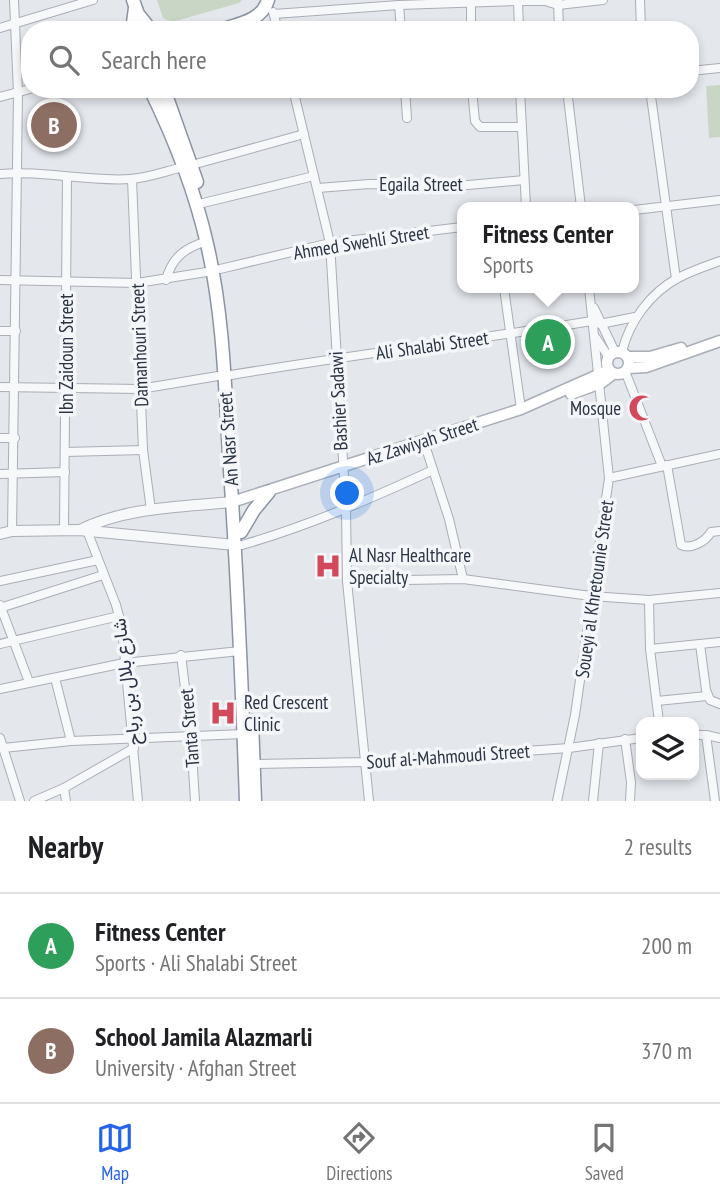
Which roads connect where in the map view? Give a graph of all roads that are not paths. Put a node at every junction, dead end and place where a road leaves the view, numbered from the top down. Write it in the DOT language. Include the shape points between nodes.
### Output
graph roads {
  1 [pos="14,0"];
  2 [pos="93,0"];
  3 [pos="603,0"];
  4 [pos="640,0"];
  5 [pos="518,1"];
  6 [pos="541,1"];
  7 [pos="471,2"];
  8 [pos="558,2"];
  9 [pos="133,3"];
  10 [pos="399,5"];
  11 [pos="270,6"];
  12 [pos="132,21"];
  13 [pos="145,21"];
  14 [pos="244,21"];
  15 [pos="400,21"];
  16 [pos="471,21"];
  17 [pos="519,21"];
  18 [pos="559,21"];
  19 [pos="641,21"];
  20 [pos="14,23"];
  21 [pos="0,28"];
  22 [pos="720,68"];
  23 [pos="699,70"];
  24 [pos="21,92"];
  25 [pos="18,93"];
  26 [pos="0,97"];
  27 [pos="154,98"];
  28 [pos="167,98"];
  29 [pos="295,98"];
  30 [pos="406,98"];
  31 [pos="472,98"];
  32 [pos="520,98"];
  33 [pos="568,98"];
  34 [pos="651,98"];
  35 [pos="407,118"];
  36 [pos="521,127"];
  37 [pos="304,134"];
  38 [pos="187,166"];
  39 [pos="16,173"];
  40 [pos="0,174"];
  41 [pos="314,176"];
  42 [pos="67,178"];
  43 [pos="132,179"];
  44 [pos="524,180"];
  45 [pos="318,188"];
  46 [pos="720,200"];
  47 [pos="526,202"];
  48 [pos="580,202"];
  49 [pos="203,204"];
  50 [pos="667,206"];
  51 [pos="639,209"];
  52 [pos="457,229"];
  53 [pos="207,241"];
  54 [pos="330,243"];
  55 [pos="720,261"];
  56 [pos="216,270"];
  57 [pos="16,279"];
  58 [pos="676,279"];
  59 [pos="0,280"];
  60 [pos="66,280"];
  61 [pos="166,280"];
  62 [pos="137,283"];
  63 [pos="505,293"];
  64 [pos="590,293"];
  65 [pos="635,317"];
  66 [pos="596,322"];
  67 [pos="0,331"];
  68 [pos="16,331"];
  69 [pos="509,334"];
  70 [pos="594,334"];
  71 [pos="720,335"];
  72 [pos="720,341"];
  73 [pos="336,357"];
  74 [pos="621,359"];
  75 [pos="227,375"];
  76 [pos="606,375"];
  77 [pos="0,387"];
  78 [pos="15,388"];
  79 [pos="65,388"];
  80 [pos="140,389"];
  81 [pos="526,407"];
  82 [pos="0,438"];
  83 [pos="15,438"];
  84 [pos="423,439"];
  85 [pos="143,450"];
  86 [pos="65,452"];
  87 [pos="720,454"];
  88 [pos="664,465"];
  89 [pos="342,467"];
  90 [pos="433,470"];
  91 [pos="15,472"];
  92 [pos="65,472"];
  93 [pos="0,474"];
  94 [pos="609,478"];
  95 [pos="269,492"];
  96 [pos="236,501"];
  97 [pos="151,510"];
  98 [pos="346,510"];
  99 [pos="64,530"];
  100 [pos="84,530"];
  101 [pos="12,531"];
  102 [pos="720,531"];
  103 [pos="0,534"];
  104 [pos="239,541"];
  105 [pos="98,560"];
  106 [pos="103,575"];
  107 [pos="463,579"];
  108 [pos="0,581"];
  109 [pos="347,581"];
  110 [pos="720,593"];
  111 [pos="591,596"];
  112 [pos="649,600"];
  113 [pos="0,607"];
  114 [pos="119,616"];
  115 [pos="14,641"];
  116 [pos="720,642"];
  117 [pos="700,644"];
  118 [pos="0,645"];
  119 [pos="650,649"];
  120 [pos="240,651"];
  121 [pos="181,655"];
  122 [pos="124,663"];
  123 [pos="55,678"];
  124 [pos="29,682"];
  125 [pos="0,689"];
  126 [pos="708,696"];
  127 [pos="657,701"];
  128 [pos="720,704"];
  129 [pos="659,717"];
  130 [pos="244,734"];
  131 [pos="699,735"];
  132 [pos="706,735"];
  133 [pos="191,737"];
  134 [pos="0,738"];
  135 [pos="636,738"];
  136 [pos="720,738"];
  137 [pos="625,739"];
  138 [pos="71,741"];
  139 [pos="134,743"];
  140 [pos="599,743"];
  141 [pos="3,748"];
  142 [pos="569,748"];
  143 [pos="365,762"];
  144 [pos="254,764"];
  145 [pos="64,788"];
  146 [pos="20,801"];
  147 [pos="34,801"];
  148 [pos="66,801"];
  149 [pos="138,801"];
  150 [pos="195,801"];
  151 [pos="246,801"];
  152 [pos="255,801"];
  153 [pos="369,801"];
  154 [pos="557,801"];
  155 [pos="593,801"];
  156 [pos="630,801"];
  157 [pos="715,801"];
  1 -- 20 [label="street"];
  2 -- 20 [label="street"];
  3 -- 8 [label="street"];
  4 -- 19 [label="street"];
  5 -- 6 [label="street"];
  5 -- 7 [label="street"];
  5 -- 17 [label="street"];
  6 -- 8 [label="street"];
  7 -- 10 [label="street"];
  7 -- 16 [label="street"];
  8 -- 18 [label="street"];
  9 -- 12 [label="highway"];
  9 -- 13 [label="highway"];
  10 -- 11 [label="street"];
  10 -- 15 [label="street"];
  11 -- 14 [label="highway"];
  20 -- 21 [label="street"];
  20 -- 25 [label="street"];
  22 -- 23 [label="street"];
  24 -- 25 [label="street"];
  25 -- 26 [label="street"];
  25 -- 39 [label="street"];
  27 -- 38 [label="highway, An Nasr Street"];
  28 -- 38 [label="highway, An Nasr Street"];
  29 -- 37 [label="street, Bashier Sadawi"];
  30 -- 35 [label="street"];
  31 -- 36 [label="street" via="477,125"];
  32 -- 36 [label="street"];
  33 -- 48 [label="street"];
  34 -- 50 [label="street"];
  36 -- 44 [label="street"];
  37 -- 38 [label="street"];
  37 -- 41 [label="street, Bashier Sadawi"];
  38 -- 43 [label="street"];
  38 -- 49 [label="highway, An Nasr Street"];
  38 -- 53 [label="highway, An Nasr Street"];
  39 -- 40 [label="street"];
  39 -- 42 [label="street"];
  39 -- 57 [label="street"];
  41 -- 45 [label="street, Bashier Sadawi"];
  41 -- 49 [label="street"];
  42 -- 43 [label="street"];
  42 -- 60 [label="street, Ibn Zaidoun Street"];
  43 -- 62 [label="street, Damanhouri Street"];
  44 -- 45 [label="street, Egaila Street"];
  44 -- 47 [label="street"];
  45 -- 54 [label="street, Bashier Sadawi"];
  46 -- 50 [label="street"];
  49 -- 56 [label="highway, An Nasr Street"];
  50 -- 51 [label="street"];
  50 -- 58 [label="street"];
  52 -- 54 [label="street, Ahmed Swehli Street"];
  53 -- 56 [label="highway, An Nasr Street"];
  53 -- 61 [label="street" via="177,256"];
  54 -- 56 [label="street, Ahmed Swehli Street"];
  54 -- 73 [label="street, Bashier Sadawi"];
  55 -- 58 [label="street"];
  56 -- 61 [label="street, Ahmed Swehli Street"];
  56 -- 75 [label="highway, An Nasr Street"];
  57 -- 59 [label="street, Ahmed Swehli Street"];
  57 -- 60 [label="street, Ahmed Swehli Street"];
  57 -- 68 [label="street"];
  58 -- 65 [label="street"];
  60 -- 62 [label="street, Ahmed Swehli Street"];
  60 -- 79 [label="street, Ibn Zaidoun Street"];
  61 -- 62 [label="street, Ahmed Swehli Street"];
  62 -- 80 [label="street, Damanhouri Street"];
  63 -- 69 [label="street"];
  64 -- 66 [label="street, Soueyi al Khretounie Street"];
  65 -- 66 [label="street, Ali Shalabi Street"];
  65 -- 74 [label="street"];
  66 -- 69 [label="street, Ali Shalabi Street"];
  66 -- 70 [label="street, Soueyi al Khretounie Street"];
  66 -- 74 [label="street"];
  67 -- 68 [label="street"];
  68 -- 78 [label="street"];
  69 -- 73 [label="street, Ali Shalabi Street"];
  69 -- 81 [label="street"];
  70 -- 74 [label="street"];
  70 -- 76 [label="street, Soueyi al Khretounie Street"];
  71 -- 74 [label="main road" via="650,356"];
  72 -- 74 [label="main road" via="646,367"];
  73 -- 75 [label="street, Ali Shalabi Street"];
  73 -- 89 [label="street, Bashier Sadawi"];
  74 -- 76 [label="main road, Az Zawiyah Street"];
  74 -- 76 [label="main road" via="606,363"];
  74 -- 88 [label="street"];
  75 -- 80 [label="street, Ali Shalabi Street"];
  75 -- 96 [label="highway, An Nasr Street"];
  76 -- 81 [label="main road, Az Zawiyah Street"];
  76 -- 94 [label="street, Soueyi al Khretounie Street"];
  77 -- 78 [label="street, Ali Shalabi Street"];
  78 -- 79 [label="street, Ali Shalabi Street"];
  78 -- 83 [label="street"];
  79 -- 80 [label="street, Ali Shalabi Street"];
  79 -- 86 [label="street, Ibn Zaidoun Street"];
  80 -- 85 [label="street, Damanhouri Street"];
  81 -- 84 [label="main road, Az Zawiyah Street"];
  82 -- 83 [label="street"];
  83 -- 91 [label="street"];
  84 -- 89 [label="main road, Az Zawiyah Street"];
  84 -- 90 [label="street"];
  85 -- 86 [label="street"];
  85 -- 97 [label="street, Damanhouri Street"];
  86 -- 92 [label="street, Ibn Zaidoun Street"];
  87 -- 88 [label="street"];
  88 -- 94 [label="street"];
  88 -- 102 [label="street" via="681,545 704,541 711,532"];
  89 -- 95 [label="main road, Az Zawiyah Street"];
  89 -- 98 [label="street, Bashier Sadawi"];
  90 -- 98 [label="street"];
  90 -- 107 [label="street"];
  91 -- 92 [label="street"];
  91 -- 93 [label="street"];
  91 -- 101 [label="street"];
  92 -- 99 [label="street, Ibn Zaidoun Street"];
  94 -- 111 [label="street, Soueyi al Khretounie Street"];
  95 -- 96 [label="main road, Az Zawiyah Street"];
  95 -- 104 [label="highway"];
  96 -- 97 [label="street"];
  96 -- 104 [label="highway, An Nasr Street"];
  97 -- 100 [label="street"];
  98 -- 104 [label="street" via="284,533"];
  98 -- 109 [label="street, Bashier Sadawi"];
  99 -- 100 [label="street"];
  99 -- 101 [label="street"];
  100 -- 104 [label="street"];
  100 -- 105 [label="street, شارع بلال بن رباح"];
  101 -- 103 [label="street"];
  104 -- 120 [label="highway, An Nasr Street"];
  104 -- 144 [label="highway, An Nasr Street"];
  105 -- 106 [label="street, شارع بلال بن رباح"];
  105 -- 108 [label="street"];
  106 -- 113 [label="street"];
  106 -- 114 [label="street, شارع بلال بن رباح"];
  107 -- 109 [label="street"];
  107 -- 111 [label="street"];
  109 -- 143 [label="street, Bashier Sadawi"];
  110 -- 112 [label="street"];
  111 -- 112 [label="street"];
  111 -- 142 [label="street, Soueyi al Khretounie Street"];
  112 -- 119 [label="street"];
  113 -- 115 [label="street"];
  114 -- 115 [label="street"];
  114 -- 122 [label="street, شارع بلال بن رباح"];
  115 -- 118 [label="street"];
  115 -- 124 [label="street"];
  116 -- 117 [label="street"];
  117 -- 119 [label="street"];
  117 -- 126 [label="street"];
  119 -- 127 [label="street"];
  120 -- 121 [label="street"];
  120 -- 130 [label="highway, An Nasr Street"];
  121 -- 122 [label="street"];
  121 -- 133 [label="street, Tanta Street"];
  122 -- 123 [label="street"];
  122 -- 139 [label="street, شارع بلال بن رباح"];
  123 -- 124 [label="street"];
  123 -- 138 [label="street"];
  124 -- 125 [label="street"];
  126 -- 127 [label="street"];
  126 -- 128 [label="street"];
  127 -- 129 [label="street"];
  130 -- 133 [label="street"];
  130 -- 151 [label="highway, An Nasr Street"];
  131 -- 132 [label="street"];
  132 -- 136 [label="street"];
  132 -- 157 [label="street"];
  133 -- 139 [label="street"];
  133 -- 150 [label="street, Tanta Street"];
  134 -- 141 [label="street"];
  135 -- 137 [label="street, Souf al-Mahmoudi Street"];
  137 -- 140 [label="street, Souf al-Mahmoudi Street"];
  137 -- 156 [label="street"];
  138 -- 139 [label="street"];
  138 -- 141 [label="street"];
  139 -- 145 [label="street"];
  139 -- 149 [label="street, شارع بلال بن رباح"];
  140 -- 142 [label="street, Souf al-Mahmoudi Street"];
  140 -- 155 [label="street"];
  141 -- 146 [label="street"];
  142 -- 143 [label="street, Souf al-Mahmoudi Street"];
  142 -- 154 [label="street, Soueyi al Khretounie Street"];
  143 -- 144 [label="street, Souf al-Mahmoudi Street"];
  143 -- 153 [label="street, Bashier Sadawi"];
  144 -- 152 [label="highway, An Nasr Street"];
  145 -- 147 [label="street"];
  145 -- 148 [label="street"];
}
